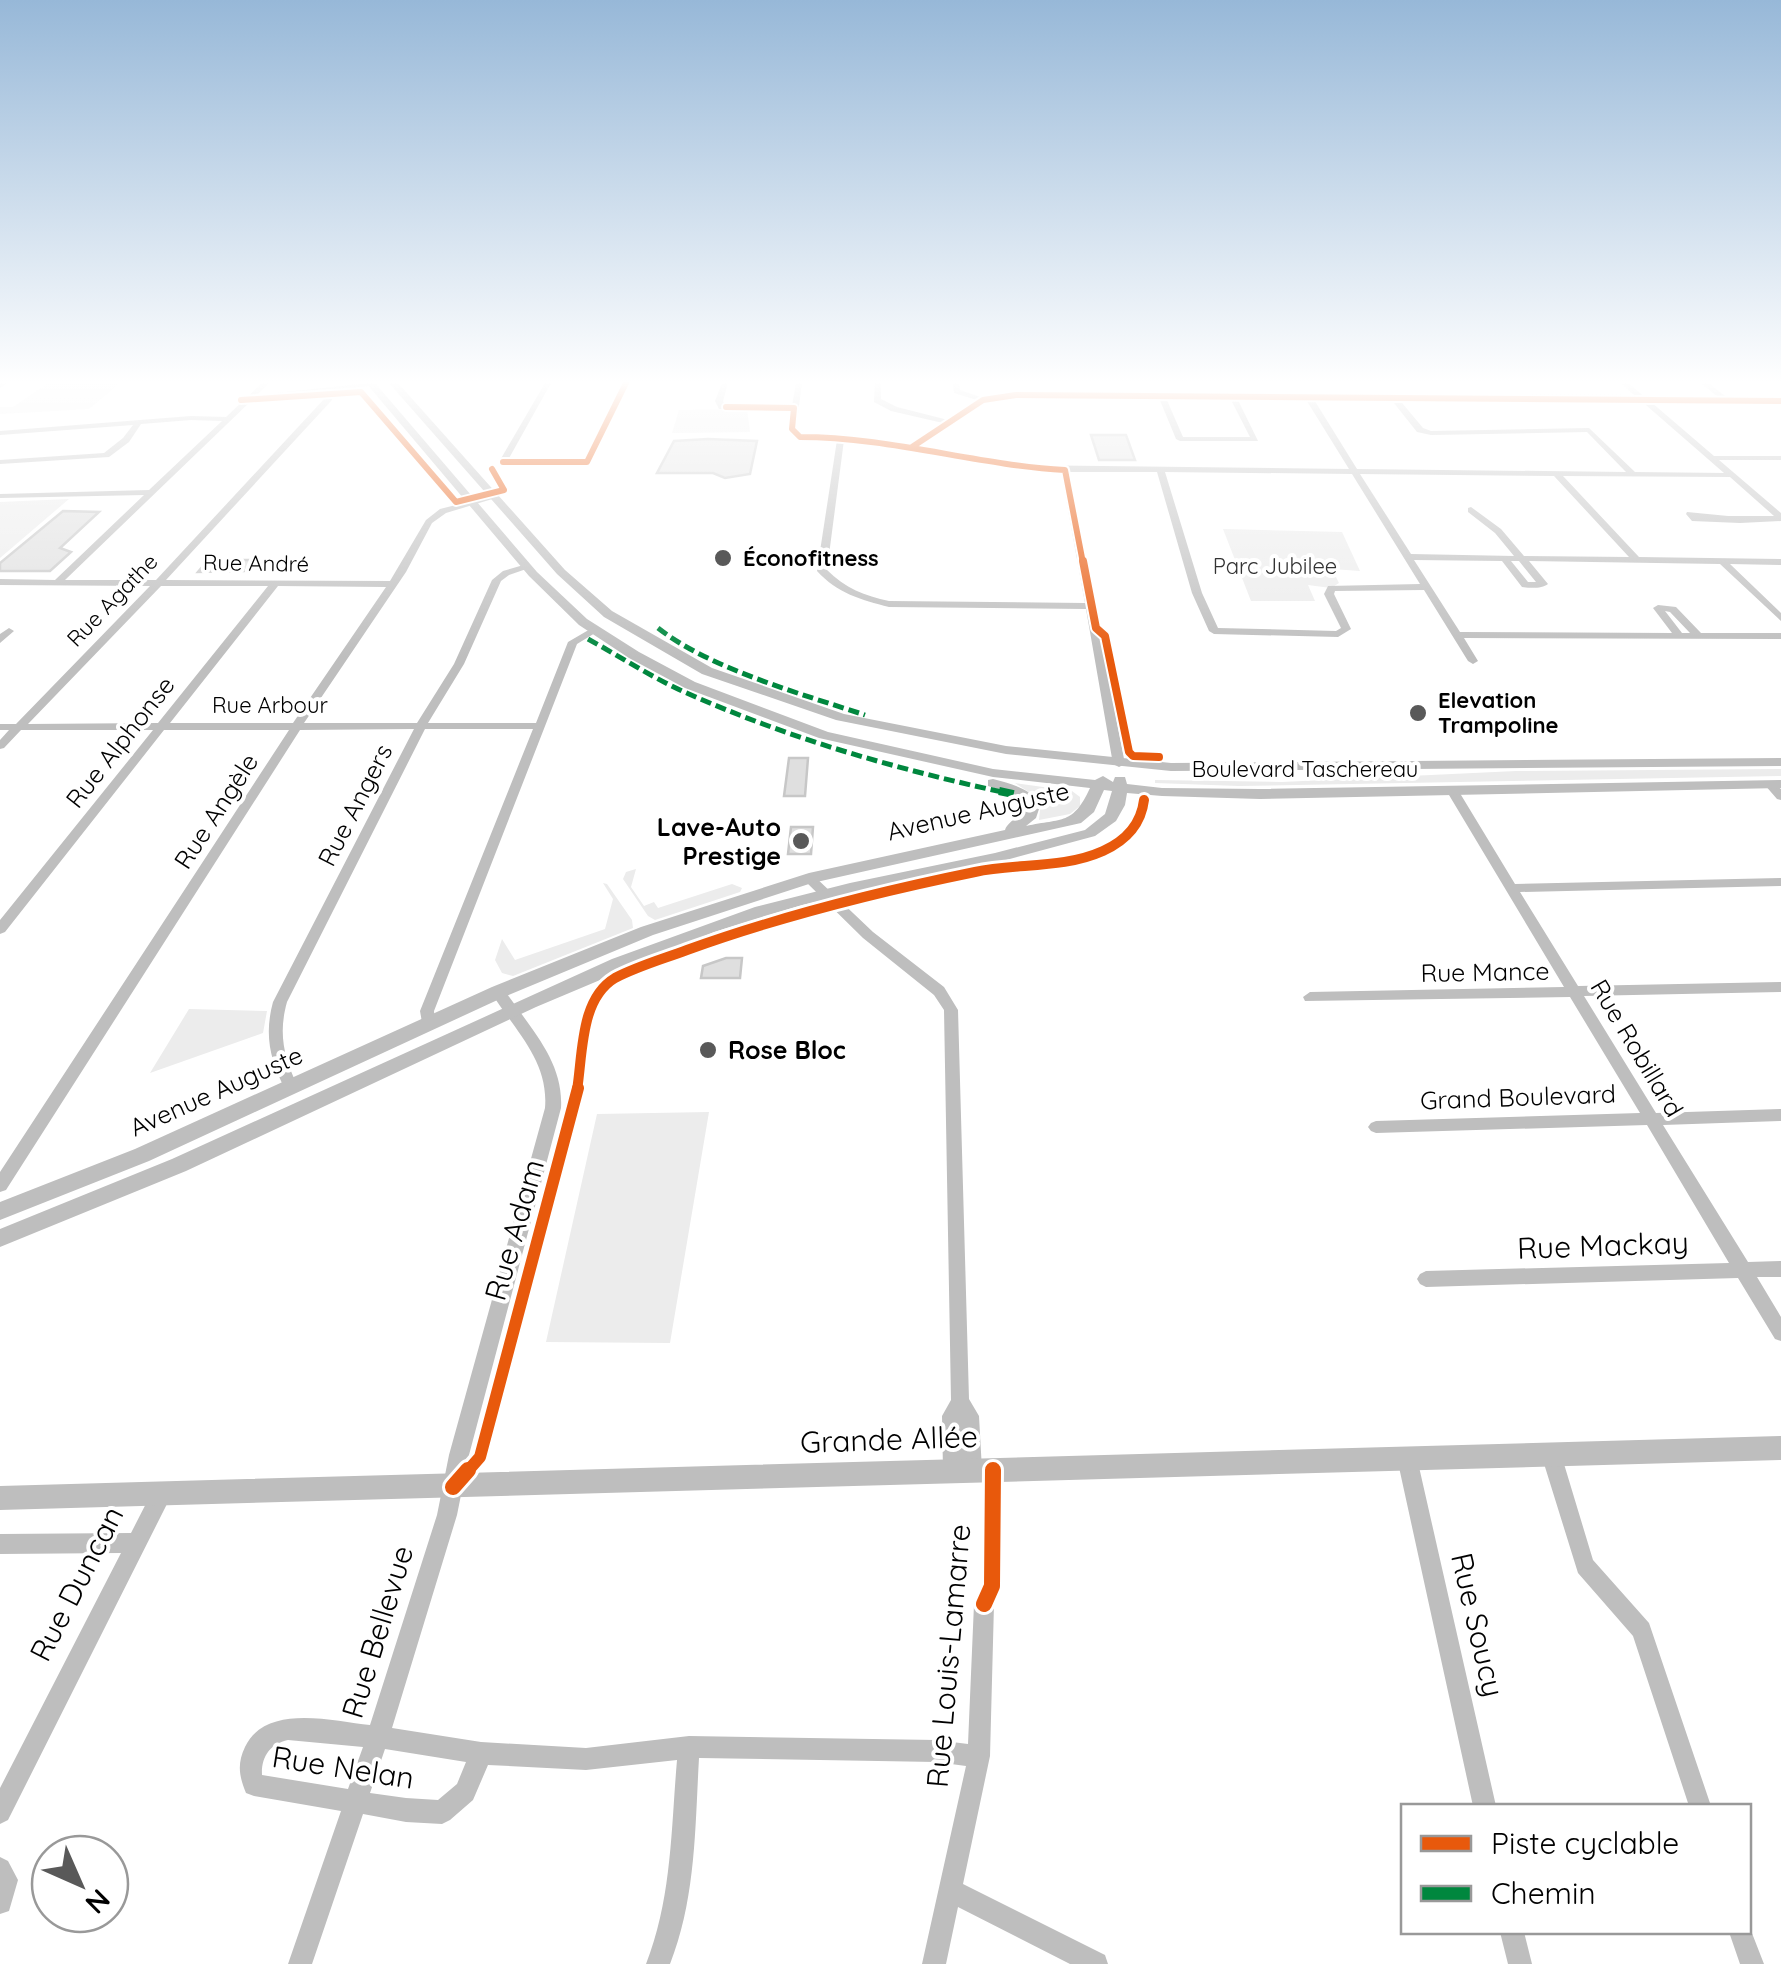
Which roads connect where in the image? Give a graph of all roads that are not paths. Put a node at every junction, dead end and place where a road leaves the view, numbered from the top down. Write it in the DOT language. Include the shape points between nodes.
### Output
graph roads {
  1 [pos="1557,474"];
  2 [pos="1731,474"];
  3 [pos="170,475"];
  4 [pos="256,475"];
  5 [pos="448,475"];
  6 [pos="475,475"];
  7 [pos="836,475"];
  8 [pos="1066,475"];
  9 [pos="1161,475"];
  10 [pos="1357,475"];
  11 [pos="152,492"];
  12 [pos="0,496"];
  13 [pos="495,497"];
  14 [pos="472,503"];
  15 [pos="1470,510"];
  16 [pos="1781,518"];
  17 [pos="1740,520"];
  18 [pos="1409,558"];
  19 [pos="1504,558"];
  20 [pos="1520,558"];
  21 [pos="1636,560"];
  22 [pos="1723,562"];
  23 [pos="1781,562"];
  24 [pos="527,567"];
  25 [pos="59,580"];
  26 [pos="0,582"];
  27 [pos="156,582"];
  28 [pos="276,584"];
  29 [pos="392,584"];
  30 [pos="1427,587"];
  31 [pos="1092,606"];
  32 [pos="1781,618"];
  33 [pos="595,630"];
  34 [pos="10,631"];
  35 [pos="1458,635"];
  36 [pos="1781,636"];
  37 [pos="1680,637"];
  38 [pos="1700,637"];
  39 [pos="0,640"];
  40 [pos="1473,661"];
  41 [pos="298,724"];
  42 [pos="422,725"];
  43 [pos="18,726"];
  44 [pos="160,726"];
  45 [pos="539,726"];
  46 [pos="0,727"];
  47 [pos="0,746"];
  48 [pos="872,748"];
  49 [pos="1781,762"];
  50 [pos="1119,764"];
  51 [pos="1096,787"];
  52 [pos="1778,788"];
  53 [pos="1120,789"];
  54 [pos="1452,790"];
  55 [pos="1004,835"];
  56 [pos="809,878"];
  57 [pos="1781,882"];
  58 [pos="1510,888"];
  59 [pos="827,892"];
  60 [pos="0,928"];
  61 [pos="1781,987"];
  62 [pos="1574,993"];
  63 [pos="1310,997"];
  64 [pos="503,1001"];
  65 [pos="428,1024"];
  66 [pos="292,1087"];
  67 [pos="1781,1115"];
  68 [pos="1650,1117"];
  69 [pos="1376,1127"];
  70 [pos="0,1185"];
  71 [pos="0,1211"];
  72 [pos="0,1238"];
  73 [pos="1781,1269"];
  74 [pos="1742,1270"];
  75 [pos="1426,1279"];
  76 [pos="1781,1332"];
  77 [pos="1779,1453"];
  78 [pos="1550,1454"];
  79 [pos="1407,1458"];
  80 [pos="962,1471"];
  81 [pos="454,1487"];
  82 [pos="161,1495"];
  83 [pos="0,1498"];
  84 [pos="135,1543"];
  85 [pos="0,1544"];
  86 [pos="984,1604"];
  87 [pos="378,1736"];
  88 [pos="689,1747"];
  89 [pos="481,1754"];
  90 [pos="979,1756"];
  91 [pos="354,1800"];
  92 [pos="1484,1804"];
  93 [pos="1699,1804"];
  94 [pos="0,1812"];
  95 [pos="0,1869"];
  96 [pos="952,1891"];
  97 [pos="0,1902"];
  98 [pos="1512,1934"];
  99 [pos="1742,1934"];
  100 [pos="300,1964"];
  101 [pos="658,1964"];
  102 [pos="934,1964"];
  103 [pos="1096,1964"];
  104 [pos="1520,1964"];
  105 [pos="1752,1964"];
  1 -- 21 [label="street"];
  2 -- 16 [label="street"];
  3 -- 11 [label="street"];
  4 -- 27 [label="street, Rue Agathe"];
  5 -- 14 [label="main road, Boulevard Taschereau"];
  6 -- 13 [label="main road, Boulevard Taschereau"];
  7 -- 31 [label="street" via="822,571 835,585 888,604"];
  8 -- 31 [label="street"];
  9 -- 30 [label="street" via="1214,631 1338,634 1346,628 1330,588"];
  10 -- 18 [label="street"];
  11 -- 12 [label="street"];
  11 -- 25 [label="street"];
  13 -- 14 [label="street, Rue Angèle"];
  13 -- 50 [label="main road, Boulevard Taschereau" via="592,601 644,638 718,676 909,733"];
  14 -- 24 [label="main road, Boulevard Taschereau"];
  14 -- 29 [label="street, Rue Angèle" via="434,516"];
  15 -- 20 [label="street"];
  16 -- 17 [label="street"];
  18 -- 19 [label="street"];
  18 -- 30 [label="street"];
  19 -- 20 [label="street"];
  19 -- 20 [label="street" via="1526,585 1541,586"];
  20 -- 21 [label="street"];
  21 -- 22 [label="street"];
  22 -- 23 [label="street"];
  22 -- 32 [label="street"];
  24 -- 33 [label="main road, Boulevard Taschereau"];
  24 -- 42 [label="street, Rue Angers" via="498,578"];
  25 -- 26 [label="street, Rue André"];
  25 -- 27 [label="street, Rue André"];
  27 -- 28 [label="street, Rue André"];
  27 -- 43 [label="street, Rue Agathe"];
  28 -- 29 [label="street, Rue André"];
  28 -- 44 [label="street, Rue Alphonse"];
  29 -- 41 [label="street, Rue Angèle"];
  30 -- 35 [label="street"];
  31 -- 50 [label="street"];
  33 -- 45 [label="street" via="573,641"];
  33 -- 48 [label="main road, Boulevard Taschereau" via="706,692"];
  34 -- 39 [label="street"];
  35 -- 37 [label="street"];
  35 -- 40 [label="street"];
  36 -- 38 [label="street"];
  37 -- 38 [label="street"];
  37 -- 38 [label="street" via="1658,608 1673,610"];
  41 -- 42 [label="street, Rue Arbour"];
  41 -- 44 [label="street, Rue Arbour"];
  41 -- 70 [label="street, Rue Angèle"];
  42 -- 45 [label="street, Rue Arbour"];
  42 -- 66 [label="street, Rue Angers" via="280,1002 274,1045"];
  43 -- 44 [label="street, Rue Arbour"];
  43 -- 46 [label="street, Rue Arbour"];
  43 -- 47 [label="street, Rue Agathe"];
  44 -- 60 [label="street, Rue Alphonse"];
  45 -- 65 [label="street" via="427,1011"];
  48 -- 51 [label="main road, Boulevard Taschereau"];
  48 -- 55 [label="main road" via="1028,796 1033,812"];
  49 -- 50 [label="main road, Boulevard Taschereau" via="1267,769"];
  50 -- 51 [label="main road, Avenue Auguste"];
  50 -- 53 [label="main road"];
  51 -- 53 [label="main road, Boulevard Taschereau"];
  51 -- 55 [label="main road, Avenue Auguste" via="1079,819"];
  52 -- 54 [label="main road, Boulevard Taschereau"];
  53 -- 54 [label="main road, Boulevard Taschereau"];
  53 -- 59 [label="main road, Avenue Auguste" via="1113,817 1090,833"];
  54 -- 58 [label="street, Rue Robillard"];
  55 -- 56 [label="main road, Avenue Auguste"];
  56 -- 59 [label="street"];
  56 -- 64 [label="main road, Avenue Auguste" via="647,931"];
  57 -- 58 [label="street"];
  58 -- 62 [label="street, Rue Robillard"];
  59 -- 64 [label="main road, Avenue Auguste"];
  59 -- 80 [label="street" via="874,941 940,991 951,1010 960,1402 951,1416"];
  61 -- 62 [label="street, Rue Mance"];
  62 -- 63 [label="street, Rue Mance"];
  62 -- 68 [label="street, Rue Robillard"];
  64 -- 65 [label="main road, Avenue Auguste"];
  64 -- 72 [label="main road, Avenue Auguste" via="196,1157"];
  64 -- 81 [label="street, Rue Adam" via="549,1069 555,1098"];
  65 -- 66 [label="main road, Avenue Auguste"];
  66 -- 71 [label="main road, Avenue Auguste"];
  67 -- 68 [label="street, Grand Boulevard"];
  68 -- 69 [label="street, Grand Boulevard"];
  68 -- 74 [label="street, Rue Robillard"];
  73 -- 74 [label="street, Rue Mackay"];
  74 -- 75 [label="street, Rue Mackay"];
  74 -- 76 [label="street, Rue Robillard"];
  77 -- 78 [label="main road, Grande Allée"];
  78 -- 79 [label="main road, Grande Allée"];
  78 -- 93 [label="street" via="1585,1566 1642,1630"];
  79 -- 80 [label="main road, Grande Allée"];
  79 -- 92 [label="street, Rue Soucy"];
  80 -- 81 [label="main road, Grande Allée"];
  81 -- 82 [label="main road, Grande Allée"];
  81 -- 87 [label="street, Rue Bellevue"];
  82 -- 83 [label="main road, Grande Allée"];
  82 -- 84 [label="street, Rue Duncan"];
  84 -- 85 [label="street"];
  84 -- 94 [label="street, Rue Duncan"];
  86 -- 90 [label="street, Rue Louis-Lamarre"];
  87 -- 89 [label="street, Rue Nelan"];
  87 -- 91 [label="street, Rue Bellevue"];
  87 -- 91 [label="street, Rue Nelan" via="286,1729 264,1737 250,1764 254,1785"];
  88 -- 89 [label="street, Rue Nelan" via="586,1759"];
  88 -- 90 [label="street, Rue Nelan"];
  88 -- 101 [label="street" via="676,1903"];
  89 -- 91 [label="street, Rue Nelan" via="466,1792 442,1812"];
  90 -- 96 [label="street, Rue Louis-Lamarre"];
  91 -- 100 [label="street, Rue Bellevue"];
  95 -- 97 [label="street" via="6,1880"];
  96 -- 102 [label="street, Rue Louis-Lamarre"];
  96 -- 103 [label="street"];
  98 -- 104 [label="street"];
  99 -- 105 [label="street"];
}
